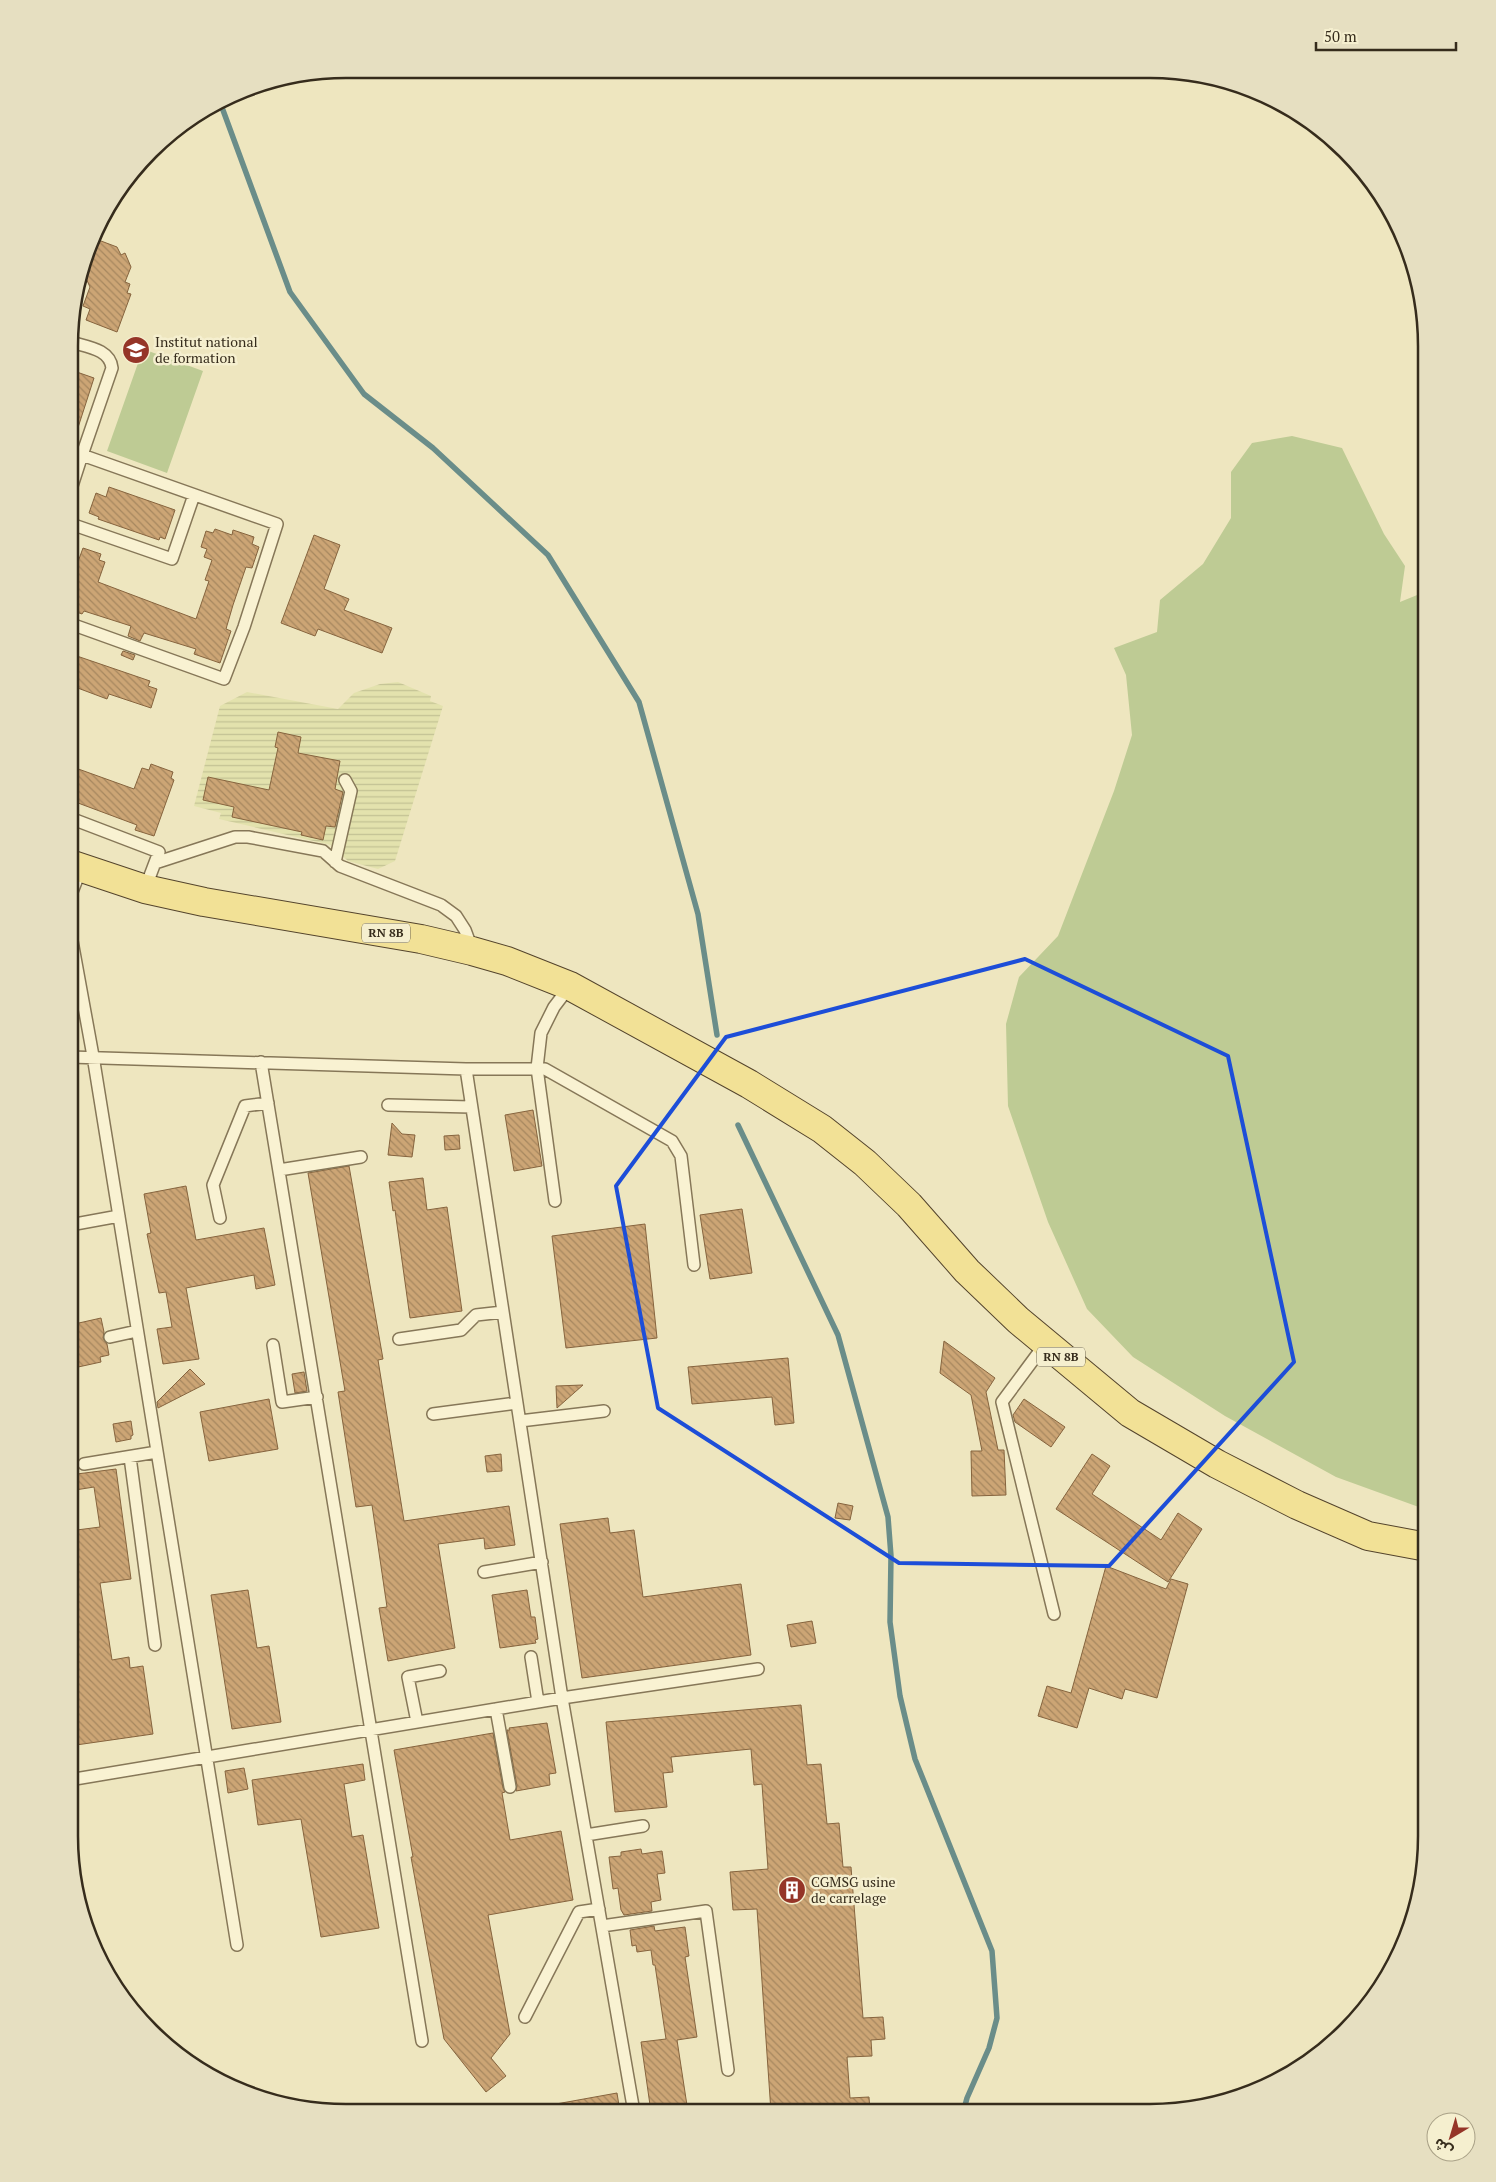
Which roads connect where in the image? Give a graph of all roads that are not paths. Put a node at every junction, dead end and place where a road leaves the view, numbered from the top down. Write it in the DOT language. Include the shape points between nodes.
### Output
graph roads {
  1 [pos="78,344"];
  2 [pos="82,455"];
  3 [pos="78,467"];
  4 [pos="194,495"];
  5 [pos="78,526"];
  6 [pos="78,627"];
  7 [pos="345,780"];
  8 [pos="78,821"];
  9 [pos="335,862"];
  10 [pos="155,863"];
  11 [pos="78,867"];
  12 [pos="145,889"];
  13 [pos="472,951"];
  14 [pos="78,972"];
  15 [pos="570,986"];
  16 [pos="94,1056"];
  17 [pos="78,1057"];
  18 [pos="261,1062"];
  19 [pos="536,1068"];
  20 [pos="466,1069"];
  21 [pos="268,1103"];
  22 [pos="388,1105"];
  23 [pos="471,1107"];
  24 [pos="360,1157"];
  25 [pos="279,1170"];
  26 [pos="555,1201"];
  27 [pos="119,1216"];
  28 [pos="220,1218"];
  29 [pos="78,1224"];
  30 [pos="694,1265"];
  31 [pos="503,1312"];
  32 [pos="137,1331"];
  33 [pos="110,1337"];
  34 [pos="399,1339"];
  35 [pos="1045,1344"];
  36 [pos="272,1345"];
  37 [pos="317,1397"];
  38 [pos="517,1403"];
  39 [pos="604,1411"];
  40 [pos="433,1414"];
  41 [pos="520,1421"];
  42 [pos="157,1452"];
  43 [pos="130,1457"];
  44 [pos="84,1464"];
  45 [pos="1418,1545"];
  46 [pos="542,1562"];
  47 [pos="484,1572"];
  48 [pos="1054,1614"];
  49 [pos="154,1645"];
  50 [pos="531,1657"];
  51 [pos="758,1669"];
  52 [pos="440,1671"];
  53 [pos="562,1698"];
  54 [pos="538,1702"];
  55 [pos="496,1709"];
  56 [pos="417,1722"];
  57 [pos="371,1729"];
  58 [pos="206,1757"];
  59 [pos="78,1778"];
  60 [pos="510,1787"];
  61 [pos="643,1826"];
  62 [pos="586,1835"];
  63 [pos="599,1908"];
  64 [pos="602,1926"];
  65 [pos="237,1945"];
  66 [pos="525,2017"];
  67 [pos="422,2041"];
  68 [pos="728,2070"];
  69 [pos="633,2104"];
  1 -- 2 [label="lane" via="106,354 112,368"];
  2 -- 3 [label="lane"];
  2 -- 4 [label="lane"];
  4 -- 5 [label="lane" via="172,559"];
  4 -- 6 [label="lane" via="278,524 224,679"];
  7 -- 9 [label="lane" via="351,792"];
  8 -- 10 [label="lane" via="159,852"];
  9 -- 10 [label="lane" via="323,851 235,837"];
  9 -- 13 [label="lane" via="441,905 456,916"];
  10 -- 12 [label="lane"];
  11 -- 12 [label="main road, RN 8B"];
  12 -- 13 [label="main road, RN 8B"];
  13 -- 15 [label="main road, RN 8B"];
  14 -- 16 [label="lane"];
  15 -- 19 [label="lane" via="554,1006 541,1033"];
  15 -- 35 [label="main road, RN 8B" via="749,1084 822,1129 909,1205 967,1271"];
  16 -- 17 [label="lane"];
  16 -- 18 [label="lane"];
  16 -- 27 [label="lane"];
  18 -- 20 [label="lane"];
  18 -- 21 [label="lane"];
  19 -- 20 [label="lane"];
  19 -- 26 [label="lane"];
  19 -- 30 [label="lane" via="552,1072 672,1141 680,1156"];
  20 -- 23 [label="lane"];
  21 -- 25 [label="lane"];
  21 -- 28 [label="lane" via="246,1106 242,1115 213,1185"];
  22 -- 23 [label="lane"];
  23 -- 31 [label="lane"];
  24 -- 25 [label="lane"];
  25 -- 37 [label="lane"];
  27 -- 29 [label="lane"];
  27 -- 32 [label="lane"];
  31 -- 34 [label="lane" via="476,1315 461,1330"];
  31 -- 38 [label="lane"];
  32 -- 33 [label="lane"];
  32 -- 42 [label="lane"];
  35 -- 45 [label="main road, RN 8B" via="1130,1413 1217,1464 1297,1505 1368,1536"];
  35 -- 48 [label="lane" via="1002,1402"];
  36 -- 37 [label="lane" via="282,1402"];
  37 -- 57 [label="lane"];
  38 -- 40 [label="lane"];
  38 -- 41 [label="lane"];
  39 -- 41 [label="lane"];
  41 -- 46 [label="lane"];
  42 -- 43 [label="lane"];
  42 -- 58 [label="lane"];
  43 -- 44 [label="lane"];
  43 -- 49 [label="lane"];
  46 -- 47 [label="lane"];
  46 -- 53 [label="lane"];
  50 -- 54 [label="lane"];
  51 -- 53 [label="lane"];
  52 -- 56 [label="lane" via="408,1677"];
  53 -- 54 [label="lane"];
  53 -- 62 [label="lane"];
  54 -- 55 [label="lane"];
  55 -- 56 [label="lane"];
  55 -- 60 [label="lane"];
  56 -- 57 [label="lane"];
  57 -- 58 [label="lane"];
  57 -- 67 [label="lane"];
  58 -- 59 [label="lane"];
  58 -- 65 [label="lane"];
  61 -- 62 [label="lane"];
  62 -- 63 [label="lane"];
  63 -- 64 [label="lane"];
  63 -- 66 [label="lane" via="579,1912"];
  64 -- 68 [label="lane" via="706,1911"];
  64 -- 69 [label="lane"];
}
